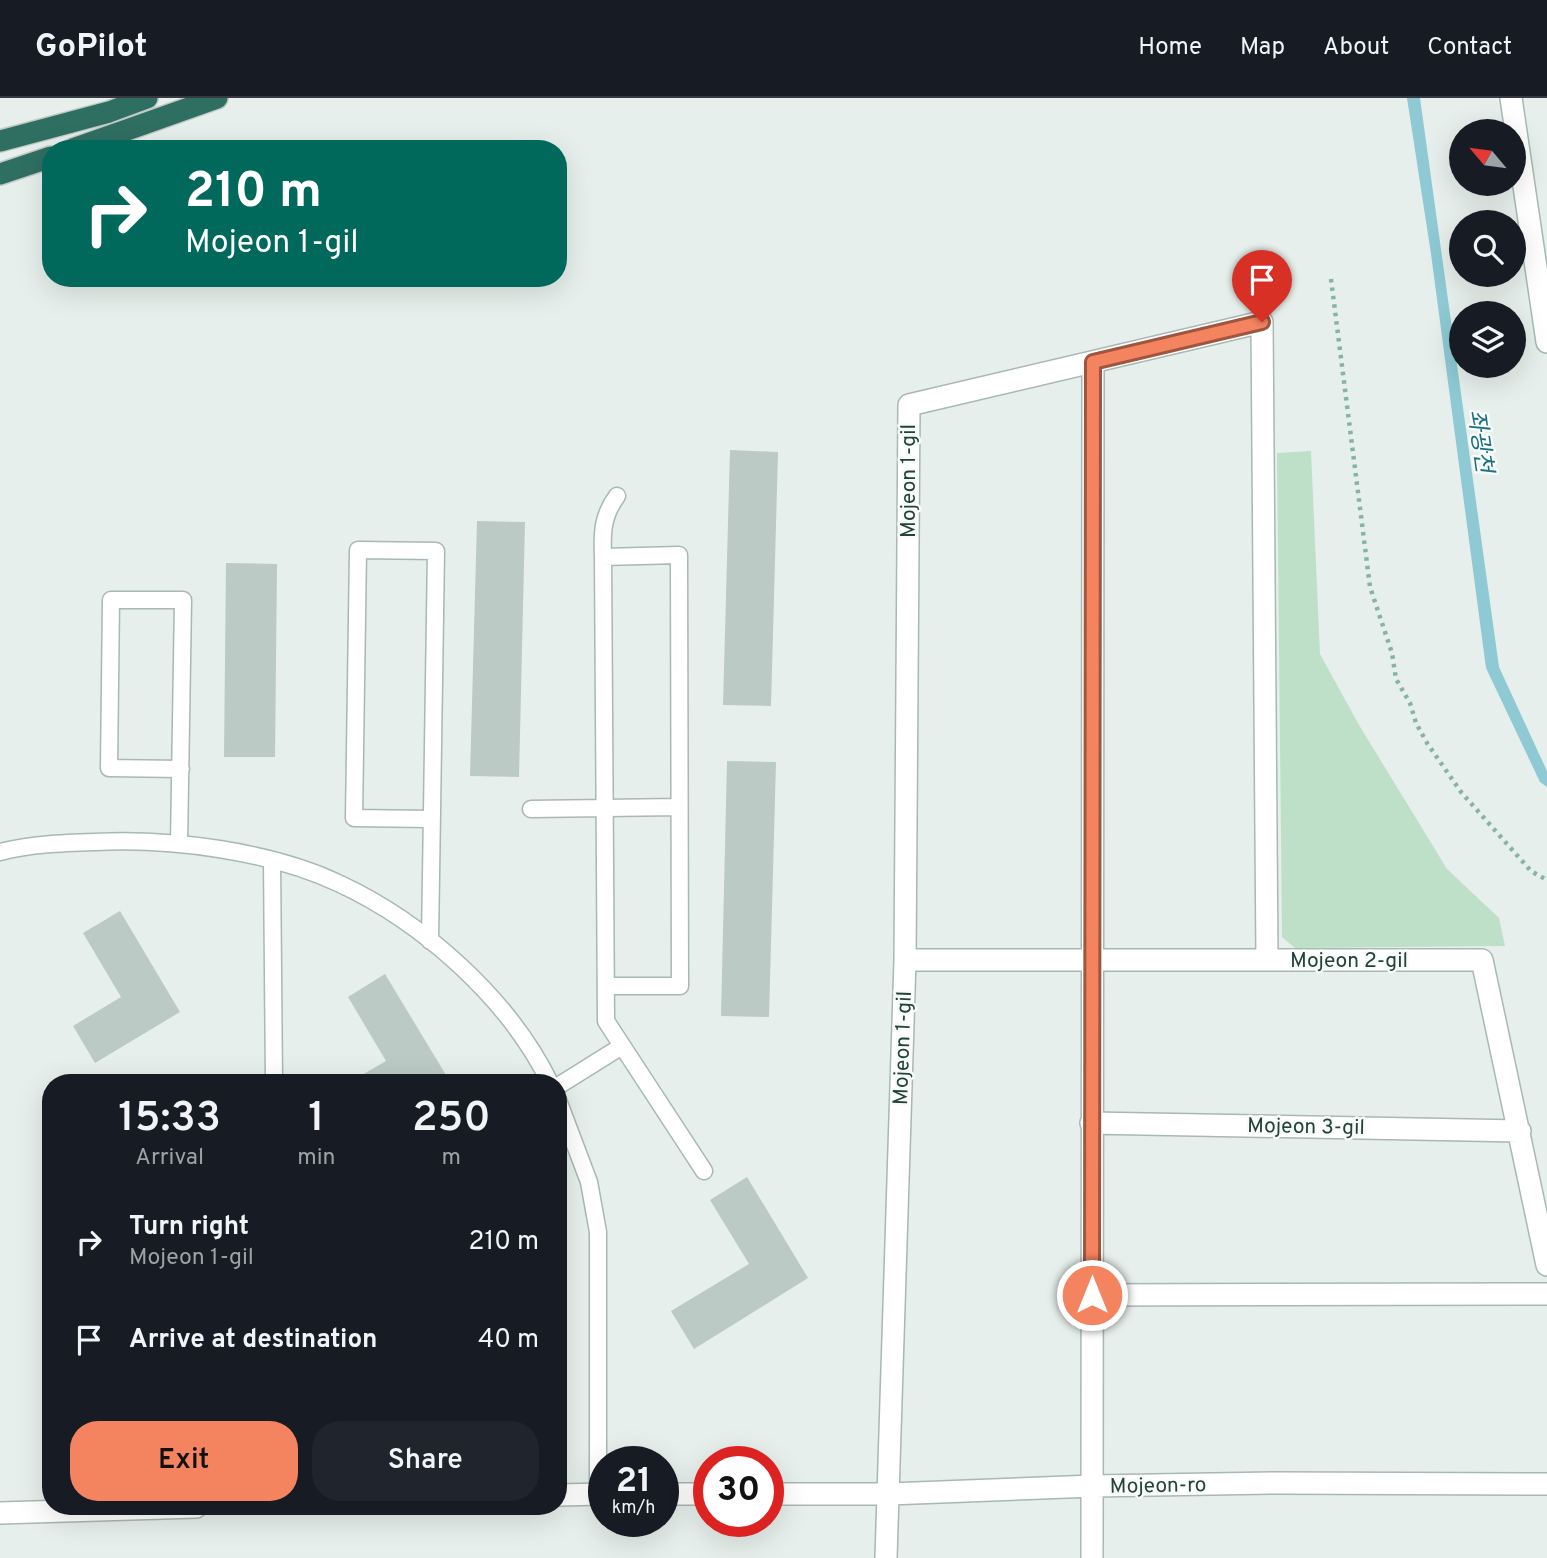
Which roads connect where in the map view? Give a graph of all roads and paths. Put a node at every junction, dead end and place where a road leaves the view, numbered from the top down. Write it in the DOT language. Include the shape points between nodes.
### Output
graph roads {
  1 [pos="146,98"];
  2 [pos="217,98"];
  3 [pos="1511,98"];
  4 [pos="98,140"];
  5 [pos="0,141"];
  6 [pos="42,160"];
  7 [pos="0,174"];
  8 [pos="1331,279"];
  9 [pos="1547,342"];
  10 [pos="1093,362"];
  11 [pos="617,496"];
  12 [pos="603,557"];
  13 [pos="181,769"];
  14 [pos="679,807"];
  15 [pos="604,808"];
  16 [pos="530,809"];
  17 [pos="431,819"];
  18 [pos="179,844"];
  19 [pos="0,852"];
  20 [pos="272,860"];
  21 [pos="1547,880"];
  22 [pos="430,941"];
  23 [pos="1093,958"];
  24 [pos="905,960"];
  25 [pos="1267,960"];
  26 [pos="606,986"];
  27 [pos="622,1046"];
  28 [pos="274,1074"];
  29 [pos="546,1074"];
  30 [pos="567,1080"];
  31 [pos="567,1123"];
  32 [pos="1091,1123"];
  33 [pos="1520,1130"];
  34 [pos="704,1171"];
  35 [pos="1547,1265"];
  36 [pos="1547,1294"];
  37 [pos="1092,1295"];
  38 [pos="600,1446"];
  39 [pos="1547,1484"];
  40 [pos="1093,1486"];
  41 [pos="588,1494"];
  42 [pos="784,1494"];
  43 [pos="889,1494"];
  44 [pos="567,1495"];
  45 [pos="42,1512"];
  46 [pos="0,1513"];
  47 [pos="886,1558"];
  48 [pos="1092,1558"];
  1 -- 5 [label="highway"];
  2 -- 4 [label="highway"];
  3 -- 9 [label="street"];
  6 -- 7 [label="highway"];
  8 -- 21 [label="path" via="1370,587 1396,679 1427,743 1461,792 1531,871"];
  10 -- 23 [label="street"];
  10 -- 24 [label="street, Mojeon 1-gil" via="909,405"];
  10 -- 25 [label="street, Mojeon 1-gil" via="1262,322"];
  11 -- 12 [label="lane" via="608,508 602,531"];
  12 -- 14 [label="lane" via="678,555"];
  12 -- 15 [label="lane"];
  13 -- 13 [label="lane" via="183,600 111,600 108,768"];
  13 -- 18 [label="lane"];
  14 -- 15 [label="lane"];
  14 -- 26 [label="lane" via="680,986"];
  15 -- 16 [label="lane"];
  15 -- 26 [label="lane"];
  17 -- 17 [label="lane" via="436,551 358,550 354,818"];
  17 -- 22 [label="lane"];
  18 -- 19 [label="lane" via="116,841"];
  18 -- 20 [label="lane"];
  20 -- 22 [label="lane" via="338,883 405,920"];
  20 -- 28 [label="lane"];
  22 -- 29 [label="lane" via="504,1012"];
  23 -- 24 [label="street, Mojeon 2-gil"];
  23 -- 25 [label="street, Mojeon 2-gil"];
  23 -- 32 [label="street"];
  24 -- 43 [label="street, Mojeon 1-gil"];
  25 -- 33 [label="street, Mojeon 2-gil" via="1482,960"];
  26 -- 27 [label="lane" via="606,1021"];
  27 -- 30 [label="lane"];
  27 -- 34 [label="lane"];
  31 -- 38 [label="lane" via="590,1182 598,1232"];
  32 -- 33 [label="street, Mojeon 3-gil"];
  32 -- 37 [label="street"];
  33 -- 35 [label="street, Mojeon 2-gil"];
  36 -- 37 [label="street"];
  37 -- 40 [label="street"];
  39 -- 40 [label="street, Mojeon-ro"];
  40 -- 43 [label="street, Mojeon-ro"];
  40 -- 48 [label="street"];
  41 -- 44 [label="street"];
  42 -- 43 [label="street, Mojeon-ro"];
  43 -- 47 [label="street, Mojeon 1-gil"];
  45 -- 46 [label="street"];
}
